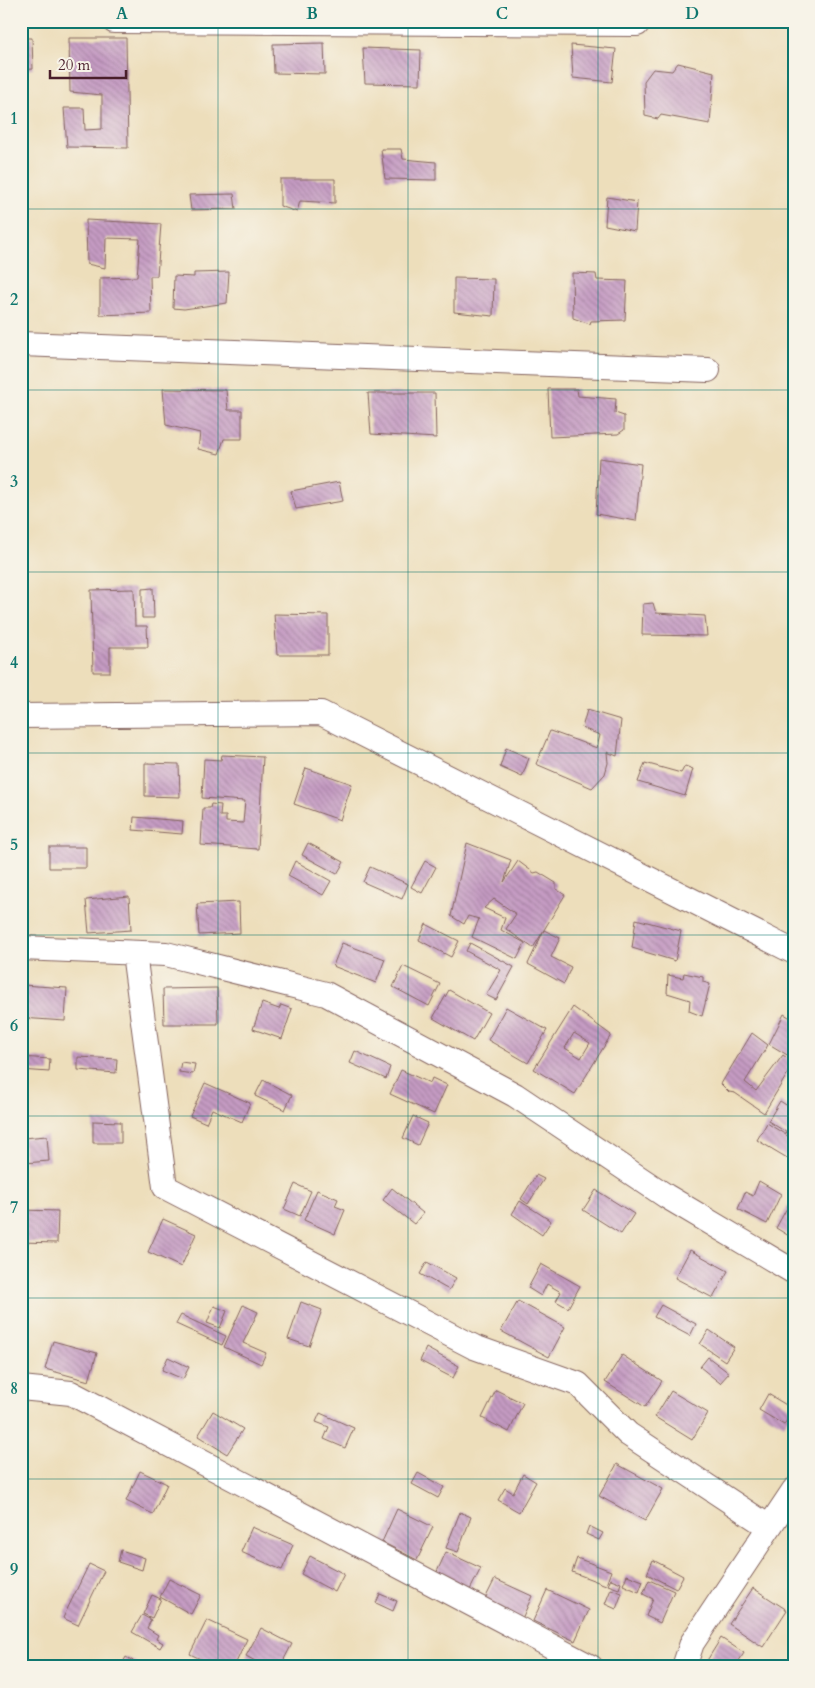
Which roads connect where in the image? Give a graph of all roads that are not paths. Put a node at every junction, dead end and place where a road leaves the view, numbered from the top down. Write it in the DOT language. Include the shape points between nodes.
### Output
graph roads {
  1 [pos="114,21"];
  2 [pos="637,24"];
  3 [pos="21,344"];
  4 [pos="708,370"];
  5 [pos="21,716"];
  6 [pos="21,948"];
  7 [pos="794,952"];
  8 [pos="134,953"];
  9 [pos="794,1272"];
  10 [pos="21,1388"];
  11 [pos="794,1490"];
  12 [pos="769,1526"];
  13 [pos="591,1667"];
  14 [pos="684,1667"];
  1 -- 2 [label="street"];
  3 -- 4 [label="street"];
  5 -- 7 [label="street" via="321,713"];
  6 -- 8 [label="street"];
  8 -- 9 [label="street" via="166,954 326,994 515,1095 666,1196"];
  8 -- 12 [label="street" via="165,1187 474,1347 578,1384 628,1434"];
  10 -- 13 [label="street" via="71,1393"];
  11 -- 12 [label="street"];
  12 -- 14 [label="street" via="692,1643"];
}
